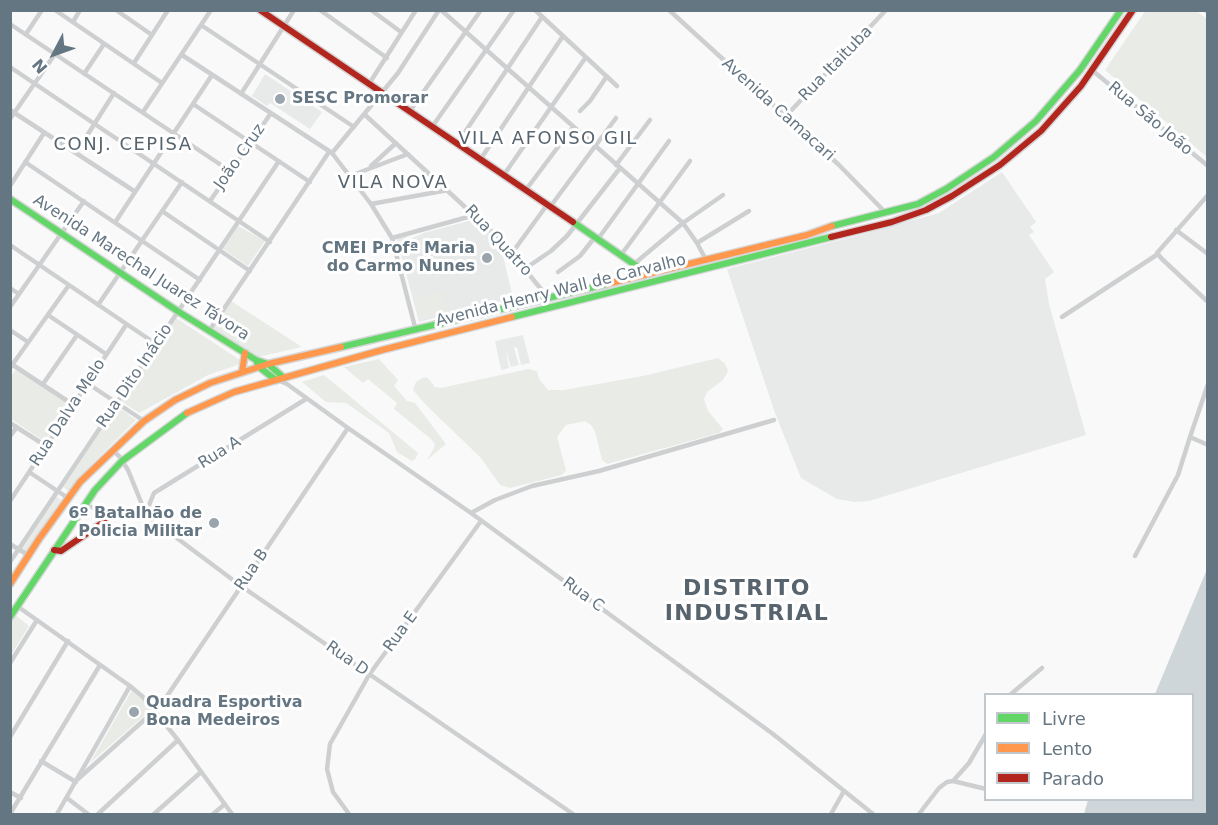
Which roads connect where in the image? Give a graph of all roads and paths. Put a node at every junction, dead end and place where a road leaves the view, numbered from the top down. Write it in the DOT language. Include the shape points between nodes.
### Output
graph roads {
  1 [pos="42,10"];
  2 [pos="56,10"];
  3 [pos="81,10"];
  4 [pos="116,10"];
  5 [pos="168,10"];
  6 [pos="211,10"];
  7 [pos="260,10"];
  8 [pos="294,10"];
  9 [pos="320,10"];
  10 [pos="371,10"];
  11 [pos="416,10"];
  12 [pos="440,10"];
  13 [pos="481,10"];
  14 [pos="514,10"];
  15 [pos="535,10"];
  16 [pos="669,10"];
  17 [pos="886,10"];
  18 [pos="1121,10"];
  19 [pos="1134,10"];
  20 [pos="542,17"];
  21 [pos="73,22"];
  22 [pos="10,24"];
  23 [pos="201,25"];
  24 [pos="284,27"];
  25 [pos="401,32"];
  26 [pos="466,32"];
  27 [pos="26,34"];
  28 [pos="152,35"];
  29 [pos="563,36"];
  30 [pos="104,44"];
  31 [pos="487,50"];
  32 [pos="55,54"];
  33 [pos="182,54"];
  34 [pos="586,57"];
  35 [pos="387,58"];
  36 [pos="134,63"];
  37 [pos="260,64"];
  38 [pos="10,66"];
  39 [pos="508,69"];
  40 [pos="1093,71"];
  41 [pos="84,74"];
  42 [pos="212,75"];
  43 [pos="607,76"];
  44 [pos="35,83"];
  45 [pos="162,83"];
  46 [pos="369,84"];
  47 [pos="618,86"];
  48 [pos="529,89"];
  49 [pos="114,93"];
  50 [pos="383,93"];
  51 [pos="241,94"];
  52 [pos="193,104"];
  53 [pos="550,107"];
  54 [pos="13,111"];
  55 [pos="410,111"];
  56 [pos="580,111"];
  57 [pos="143,112"];
  58 [pos="271,113"];
  59 [pos="364,114"];
  60 [pos="785,117"];
  61 [pos="616,118"];
  62 [pos="10,119"];
  63 [pos="650,120"];
  64 [pos="95,123"];
  65 [pos="354,127"];
  66 [pos="432,127"];
  67 [pos="573,127"];
  68 [pos="45,133"];
  69 [pos="173,133"];
  70 [pos="669,141"];
  71 [pos="250,142"];
  72 [pos="396,143"];
  73 [pos="457,144"];
  74 [pos="595,146"];
  75 [pos="331,152"];
  76 [pos="76,153"];
  77 [pos="408,154"];
  78 [pos="994,157"];
  79 [pos="480,160"];
  80 [pos="279,161"];
  81 [pos="690,161"];
  82 [pos="26,162"];
  83 [pos="154,163"];
  84 [pos="1000,165"];
  85 [pos="1208,166"];
  86 [pos="618,167"];
  87 [pos="369,168"];
  88 [pos="230,171"];
  89 [pos="350,176"];
  90 [pos="503,176"];
  91 [pos="182,182"];
  92 [pos="310,182"];
  93 [pos="637,184"];
  94 [pos="10,186"];
  95 [pos="448,190"];
  96 [pos="134,191"];
  97 [pos="525,191"];
  98 [pos="723,195"];
  99 [pos="1208,195"];
  100 [pos="10,199"];
  101 [pos="84,201"];
  102 [pos="210,201"];
  103 [pos="659,203"];
  104 [pos="371,204"];
  105 [pos="548,206"];
  106 [pos="162,211"];
  107 [pos="749,211"];
  108 [pos="888,212"];
  109 [pos="475,215"];
  110 [pos="116,221"];
  111 [pos="239,221"];
  112 [pos="892,222"];
  113 [pos="683,223"];
  114 [pos="576,224"];
  115 [pos="841,224"];
  116 [pos="1176,230"];
  117 [pos="63,233"];
  118 [pos="845,234"];
  119 [pos="392,238"];
  120 [pos="597,238"];
  121 [pos="143,240"];
  122 [pos="270,242"];
  123 [pos="697,243"];
  124 [pos="10,244"];
  125 [pos="221,250"];
  126 [pos="512,253"];
  127 [pos="1158,254"];
  128 [pos="1208,254"];
  129 [pos="621,255"];
  130 [pos="706,260"];
  131 [pos="694,263"];
  132 [pos="634,264"];
  133 [pos="41,265"];
  134 [pos="525,268"];
  135 [pos="250,271"];
  136 [pos="558,272"];
  137 [pos="695,272"];
  138 [pos="121,273"];
  139 [pos="644,275"];
  140 [pos="200,280"];
  141 [pos="69,285"];
  142 [pos="643,285"];
  143 [pos="10,288"];
  144 [pos="19,294"];
  145 [pos="549,299"];
  146 [pos="1208,302"];
  147 [pos="528,304"];
  148 [pos="98,305"];
  149 [pos="10,307"];
  150 [pos="179,312"];
  151 [pos="530,313"];
  152 [pos="48,315"];
  153 [pos="1062,317"];
  154 [pos="126,325"];
  155 [pos="10,330"];
  156 [pos="209,331"];
  157 [pos="416,331"];
  158 [pos="77,335"];
  159 [pos="28,342"];
  160 [pos="156,344"];
  161 [pos="355,344"];
  162 [pos="245,353"];
  163 [pos="106,354"];
  164 [pos="256,360"];
  165 [pos="268,364"];
  166 [pos="334,364"];
  167 [pos="12,367"];
  168 [pos="259,367"];
  169 [pos="242,372"];
  170 [pos="276,380"];
  171 [pos="286,381"];
  172 [pos="87,382"];
  173 [pos="43,384"];
  174 [pos="1208,384"];
  175 [pos="306,399"];
  176 [pos="117,403"];
  177 [pos="72,404"];
  178 [pos="774,420"];
  179 [pos="144,421"];
  180 [pos="10,423"];
  181 [pos="17,427"];
  182 [pos="348,428"];
  183 [pos="10,436"];
  184 [pos="1190,437"];
  185 [pos="1208,445"];
  186 [pos="46,446"];
  187 [pos="112,450"];
  188 [pos="122,461"];
  189 [pos="29,472"];
  190 [pos="58,491"];
  191 [pos="68,498"];
  192 [pos="11,500"];
  193 [pos="83,506"];
  194 [pos="120,512"];
  195 [pos="142,512"];
  196 [pos="471,513"];
  197 [pos="149,517"];
  198 [pos="481,521"];
  199 [pos="10,544"];
  200 [pos="18,550"];
  201 [pos="54,550"];
  202 [pos="28,555"];
  203 [pos="1135,556"];
  204 [pos="10,562"];
  205 [pos="10,584"];
  206 [pos="241,586"];
  207 [pos="17,606"];
  208 [pos="10,617"];
  209 [pos="37,620"];
  210 [pos="68,641"];
  211 [pos="10,663"];
  212 [pos="100,665"];
  213 [pos="1042,668"];
  214 [pos="369,675"];
  215 [pos="130,686"];
  216 [pos="1012,693"];
  217 [pos="155,711"];
  218 [pos="10,737"];
  219 [pos="984,737"];
  220 [pos="178,740"];
  221 [pos="41,761"];
  222 [pos="201,772"];
  223 [pos="77,780"];
  224 [pos="953,781"];
  225 [pos="984,789"];
  226 [pos="844,791"];
  227 [pos="10,792"];
  228 [pos="21,798"];
  229 [pos="67,798"];
  230 [pos="225,804"];
  231 [pos="10,814"];
  232 [pos="57,814"];
  233 [pos="88,814"];
  234 [pos="98,814"];
  235 [pos="154,814"];
  236 [pos="213,814"];
  237 [pos="232,814"];
  238 [pos="349,814"];
  239 [pos="573,814"];
  240 [pos="831,814"];
  241 [pos="873,814"];
  242 [pos="920,814"];
  1 -- 27 [label="street"];
  2 -- 21 [label="street"];
  3 -- 21 [label="street"];
  4 -- 28 [label="street"];
  5 -- 28 [label="street"];
  6 -- 23 [label="street"];
  7 -- 24 [label="main road"];
  8 -- 24 [label="street"];
  9 -- 35 [label="street"];
  10 -- 25 [label="street"];
  11 -- 25 [label="street"];
  12 -- 26 [label="street"];
  12 -- 50 [label="street"];
  13 -- 26 [label="street"];
  14 -- 31 [label="street"];
  15 -- 20 [label="street"];
  16 -- 60 [label="street, Avenida Camacari"];
  17 -- 60 [label="street, Rua Itaituba"];
  18 -- 78 [label="main road, Avenida Henry Wall de Carvalho" via="1058,98"];
  19 -- 40 [label="main road, Avenida Henry Wall de Carvalho"];
  20 -- 29 [label="street"];
  20 -- 39 [label="street"];
  21 -- 30 [label="street"];
  22 -- 27 [label="street"];
  23 -- 33 [label="street"];
  23 -- 37 [label="street"];
  24 -- 37 [label="street"];
  24 -- 46 [label="main road"];
  25 -- 35 [label="street"];
  26 -- 31 [label="street"];
  26 -- 55 [label="street"];
  27 -- 32 [label="street"];
  28 -- 36 [label="street"];
  29 -- 34 [label="street"];
  29 -- 48 [label="street"];
  30 -- 36 [label="street"];
  30 -- 41 [label="street"];
  31 -- 39 [label="street"];
  31 -- 66 [label="street"];
  32 -- 41 [label="street"];
  32 -- 44 [label="street"];
  33 -- 42 [label="street"];
  33 -- 45 [label="street"];
  34 -- 43 [label="street"];
  34 -- 53 [label="street"];
  35 -- 46 [label="street"];
  36 -- 45 [label="street"];
  37 -- 51 [label="street"];
  37 -- 65 [label="street"];
  38 -- 44 [label="street"];
  39 -- 48 [label="street"];
  39 -- 73 [label="street"];
  40 -- 84 [label="main road, Avenida Henry Wall de Carvalho" via="1047,125"];
  40 -- 85 [label="street, Rua São João"];
  41 -- 49 [label="street"];
  42 -- 51 [label="street"];
  42 -- 52 [label="street"];
  43 -- 47 [label="street"];
  43 -- 56 [label="street"];
  44 -- 54 [label="street"];
  44 -- 64 [label="street"];
  45 -- 57 [label="street"];
  46 -- 50 [label="main road"];
  48 -- 53 [label="street"];
  48 -- 79 [label="street"];
  49 -- 57 [label="street"];
  49 -- 64 [label="street"];
  50 -- 55 [label="main road"];
  50 -- 59 [label="street"];
  51 -- 58 [label="street"];
  52 -- 69 [label="street"];
  52 -- 71 [label="street"];
  53 -- 67 [label="street"];
  53 -- 90 [label="street"];
  54 -- 62 [label="street"];
  54 -- 68 [label="street"];
  55 -- 66 [label="main road"];
  57 -- 69 [label="street"];
  58 -- 71 [label="street, João Cruz"];
  58 -- 75 [label="street"];
  59 -- 65 [label="street"];
  59 -- 72 [label="street, Rua Quatro"];
  60 -- 108 [label="street, Avenida Camacari"];
  61 -- 74 [label="street"];
  63 -- 86 [label="street"];
  64 -- 76 [label="street"];
  64 -- 83 [label="street"];
  65 -- 75 [label="street"];
  66 -- 73 [label="main road"];
  67 -- 74 [label="street"];
  67 -- 97 [label="street"];
  68 -- 76 [label="street"];
  68 -- 82 [label="street"];
  69 -- 83 [label="street"];
  69 -- 88 [label="street"];
  70 -- 93 [label="street"];
  71 -- 80 [label="street"];
  71 -- 88 [label="street, João Cruz"];
  72 -- 77 [label="street, Rua Quatro"];
  72 -- 87 [label="street"];
  73 -- 79 [label="main road"];
  74 -- 86 [label="street"];
  74 -- 105 [label="street"];
  75 -- 89 [label="street"];
  75 -- 92 [label="street"];
  76 -- 96 [label="street"];
  77 -- 87 [label="street"];
  77 -- 95 [label="street, Rua Quatro"];
  78 -- 84 [label="main road"];
  78 -- 108 [label="main road, Avenida Henry Wall de Carvalho" via="923,202"];
  79 -- 90 [label="main road"];
  80 -- 92 [label="street"];
  80 -- 111 [label="street, Rua Dito Inácio"];
  81 -- 103 [label="street"];
  82 -- 94 [label="street"];
  82 -- 101 [label="street"];
  83 -- 91 [label="street"];
  83 -- 96 [label="street"];
  84 -- 112 [label="main road, Avenida Henry Wall de Carvalho" via="940,203"];
  86 -- 93 [label="street"];
  86 -- 114 [label="street"];
  87 -- 89 [label="street"];
  88 -- 102 [label="street, João Cruz"];
  89 -- 104 [label="street"];
  90 -- 97 [label="main road"];
  91 -- 102 [label="street"];
  91 -- 106 [label="street"];
  92 -- 122 [label="street"];
  93 -- 103 [label="street"];
  93 -- 120 [label="street"];
  95 -- 104 [label="street"];
  95 -- 109 [label="street, Rua Quatro"];
  96 -- 110 [label="street"];
  97 -- 105 [label="main road"];
  98 -- 113 [label="street"];
  99 -- 116 [label="street"];
  100 -- 117 [label="main road, Avenida Marechal Juarez Távora"];
  101 -- 110 [label="street"];
  101 -- 117 [label="street"];
  102 -- 111 [label="street"];
  103 -- 113 [label="street"];
  103 -- 129 [label="street"];
  104 -- 119 [label="street"];
  105 -- 114 [label="main road"];
  105 -- 126 [label="street"];
  106 -- 121 [label="street"];
  106 -- 125 [label="street"];
  107 -- 123 [label="street"];
  108 -- 112 [label="main road"];
  108 -- 115 [label="main road, Avenida Henry Wall de Carvalho"];
  109 -- 119 [label="street"];
  109 -- 126 [label="street, Rua Quatro"];
  110 -- 121 [label="street"];
  111 -- 122 [label="street"];
  111 -- 125 [label="street, Rua Dito Inácio"];
  112 -- 118 [label="main road, Avenida Henry Wall de Carvalho"];
  113 -- 123 [label="street"];
  113 -- 132 [label="street"];
  114 -- 120 [label="main road"];
  114 -- 134 [label="street" via="558,245"];
  115 -- 118 [label="main road"];
  115 -- 130 [label="main road, Avenida Henry Wall de Carvalho"];
  116 -- 127 [label="street"];
  116 -- 128 [label="street"];
  117 -- 133 [label="street"];
  117 -- 138 [label="main road, Avenida Marechal Juarez Távora"];
  118 -- 137 [label="main road, Avenida Henry Wall de Carvalho"];
  119 -- 157 [label="street"];
  120 -- 129 [label="main road"];
  120 -- 136 [label="street"];
  121 -- 138 [label="street"];
  121 -- 140 [label="street"];
  122 -- 135 [label="street"];
  123 -- 130 [label="street"];
  124 -- 133 [label="street"];
  125 -- 135 [label="street"];
  125 -- 140 [label="street, Rua Dito Inácio"];
  126 -- 134 [label="street, Rua Quatro"];
  127 -- 146 [label="street"];
  127 -- 153 [label="street"];
  129 -- 132 [label="main road"];
  130 -- 131 [label="main road, Avenida Henry Wall de Carvalho"];
  131 -- 137 [label="main road"];
  131 -- 139 [label="main road, Avenida Henry Wall de Carvalho"];
  132 -- 139 [label="main road"];
  133 -- 141 [label="street"];
  133 -- 144 [label="street"];
  134 -- 145 [label="street, Rua Quatro"];
  135 -- 156 [label="street"];
  137 -- 142 [label="main road, Avenida Henry Wall de Carvalho"];
  138 -- 148 [label="street"];
  138 -- 150 [label="main road, Avenida Marechal Juarez Távora"];
  139 -- 142 [label="main road"];
  139 -- 145 [label="main road, Avenida Henry Wall de Carvalho"];
  140 -- 150 [label="street, Rua Dito Inácio"];
  141 -- 148 [label="street"];
  141 -- 152 [label="street"];
  142 -- 151 [label="main road, Avenida Henry Wall de Carvalho"];
  143 -- 144 [label="street"];
  144 -- 149 [label="street"];
  145 -- 147 [label="main road, Avenida Henry Wall de Carvalho"];
  147 -- 151 [label="main road"];
  147 -- 157 [label="main road, Avenida Henry Wall de Carvalho"];
  148 -- 154 [label="street"];
  150 -- 156 [label="main road, Avenida Marechal Juarez Távora"];
  150 -- 160 [label="street, Rua Dito Inácio"];
  151 -- 166 [label="main road, Avenida Henry Wall de Carvalho"];
  152 -- 158 [label="street"];
  152 -- 159 [label="street"];
  154 -- 160 [label="street"];
  154 -- 163 [label="street, Rua Dalva Melo"];
  155 -- 159 [label="street"];
  156 -- 162 [label="main road, Avenida Marechal Juarez Távora"];
  157 -- 161 [label="main road, Avenida Henry Wall de Carvalho"];
  158 -- 163 [label="street"];
  158 -- 173 [label="street"];
  159 -- 167 [label="street"];
  160 -- 176 [label="street, Rua Dito Inácio"];
  161 -- 165 [label="main road, Avenida Henry Wall de Carvalho"];
  161 -- 166 [label="main road" via="336,352"];
  162 -- 164 [label="main road, Avenida Marechal Juarez Távora"];
  162 -- 169 [label="main road"];
  163 -- 172 [label="street, Rua Dalva Melo"];
  164 -- 165 [label="main road, Avenida Marechal Juarez Távora"];
  164 -- 168 [label="main road"];
  165 -- 168 [label="main road, Avenida Henry Wall de Carvalho"];
  165 -- 171 [label="main road"];
  166 -- 171 [label="main road, Avenida Henry Wall de Carvalho"];
  167 -- 173 [label="street"];
  168 -- 169 [label="main road, Avenida Henry Wall de Carvalho"];
  168 -- 170 [label="main road"];
  169 -- 179 [label="main road, Avenida Henry Wall de Carvalho" via="175,400"];
  170 -- 171 [label="main road, Avenida Henry Wall de Carvalho"];
  170 -- 188 [label="main road, Avenida Henry Wall de Carvalho" via="205,404 174,421"];
  171 -- 175 [label="street, Rua C"];
  172 -- 176 [label="street"];
  172 -- 177 [label="street, Rua Dalva Melo"];
  173 -- 177 [label="street"];
  174 -- 184 [label="street"];
  175 -- 182 [label="street, Rua C"];
  175 -- 197 [label="street, Rua A" via="154,493"];
  176 -- 179 [label="street"];
  176 -- 190 [label="street, Rua Dito Inácio"];
  177 -- 186 [label="street, Rua Dalva Melo"];
  178 -- 196 [label="street" via="599,471 532,486"];
  179 -- 187 [label="main road, Avenida Henry Wall de Carvalho"];
  180 -- 181 [label="street"];
  181 -- 183 [label="street"];
  181 -- 186 [label="street"];
  182 -- 196 [label="street, Rua C"];
  182 -- 206 [label="street, Rua B"];
  184 -- 185 [label="street"];
  184 -- 203 [label="street" via="1178,475"];
  186 -- 189 [label="street, Rua Dalva Melo"];
  187 -- 188 [label="street"];
  187 -- 191 [label="main road, Avenida Henry Wall de Carvalho"];
  188 -- 193 [label="main road, Avenida Henry Wall de Carvalho"];
  188 -- 195 [label="street"];
  189 -- 190 [label="street"];
  189 -- 192 [label="street, Rua Dalva Melo"];
  190 -- 191 [label="street"];
  190 -- 200 [label="street, Rua Dito Inácio"];
  191 -- 202 [label="main road, Avenida Henry Wall de Carvalho"];
  193 -- 194 [label="street"];
  193 -- 201 [label="main road, Avenida Henry Wall de Carvalho"];
  194 -- 195 [label="street"];
  194 -- 201 [label="main road" via="61,551"];
  195 -- 197 [label="street, Rua D"];
  196 -- 198 [label="street, Rua C"];
  197 -- 206 [label="street, Rua D"];
  198 -- 214 [label="street, Rua E"];
  198 -- 226 [label="street, Rua C" via="773,734"];
  199 -- 200 [label="street"];
  200 -- 202 [label="street"];
  200 -- 204 [label="street, Rua Dito Inácio"];
  201 -- 207 [label="main road, Avenida Henry Wall de Carvalho"];
  202 -- 205 [label="main road, Avenida Henry Wall de Carvalho"];
  206 -- 214 [label="street, Rua D"];
  206 -- 217 [label="street, Rua B"];
  207 -- 208 [label="main road, Avenida Henry Wall de Carvalho"];
  207 -- 209 [label="street"];
  209 -- 210 [label="street"];
  209 -- 211 [label="street"];
  210 -- 212 [label="street"];
  210 -- 218 [label="street"];
  212 -- 215 [label="street"];
  212 -- 221 [label="street"];
  213 -- 216 [label="street"];
  214 -- 238 [label="street, Rua E" via="336,731 327,755 333,792"];
  214 -- 239 [label="street, Rua D"];
  215 -- 217 [label="street"];
  215 -- 223 [label="street"];
  217 -- 220 [label="street"];
  217 -- 223 [label="street, Rua B"];
  219 -- 224 [label="street"];
  220 -- 222 [label="street"];
  220 -- 234 [label="street"];
  221 -- 223 [label="street"];
  221 -- 228 [label="street"];
  222 -- 230 [label="street"];
  222 -- 235 [label="street"];
  223 -- 229 [label="street"];
  224 -- 225 [label="street"];
  224 -- 242 [label="street" via="939,788"];
  226 -- 240 [label="street"];
  226 -- 241 [label="street, Rua C"];
  227 -- 228 [label="street"];
  228 -- 231 [label="street"];
  229 -- 232 [label="street"];
  229 -- 233 [label="street"];
  230 -- 236 [label="street"];
  230 -- 237 [label="street"];
}
